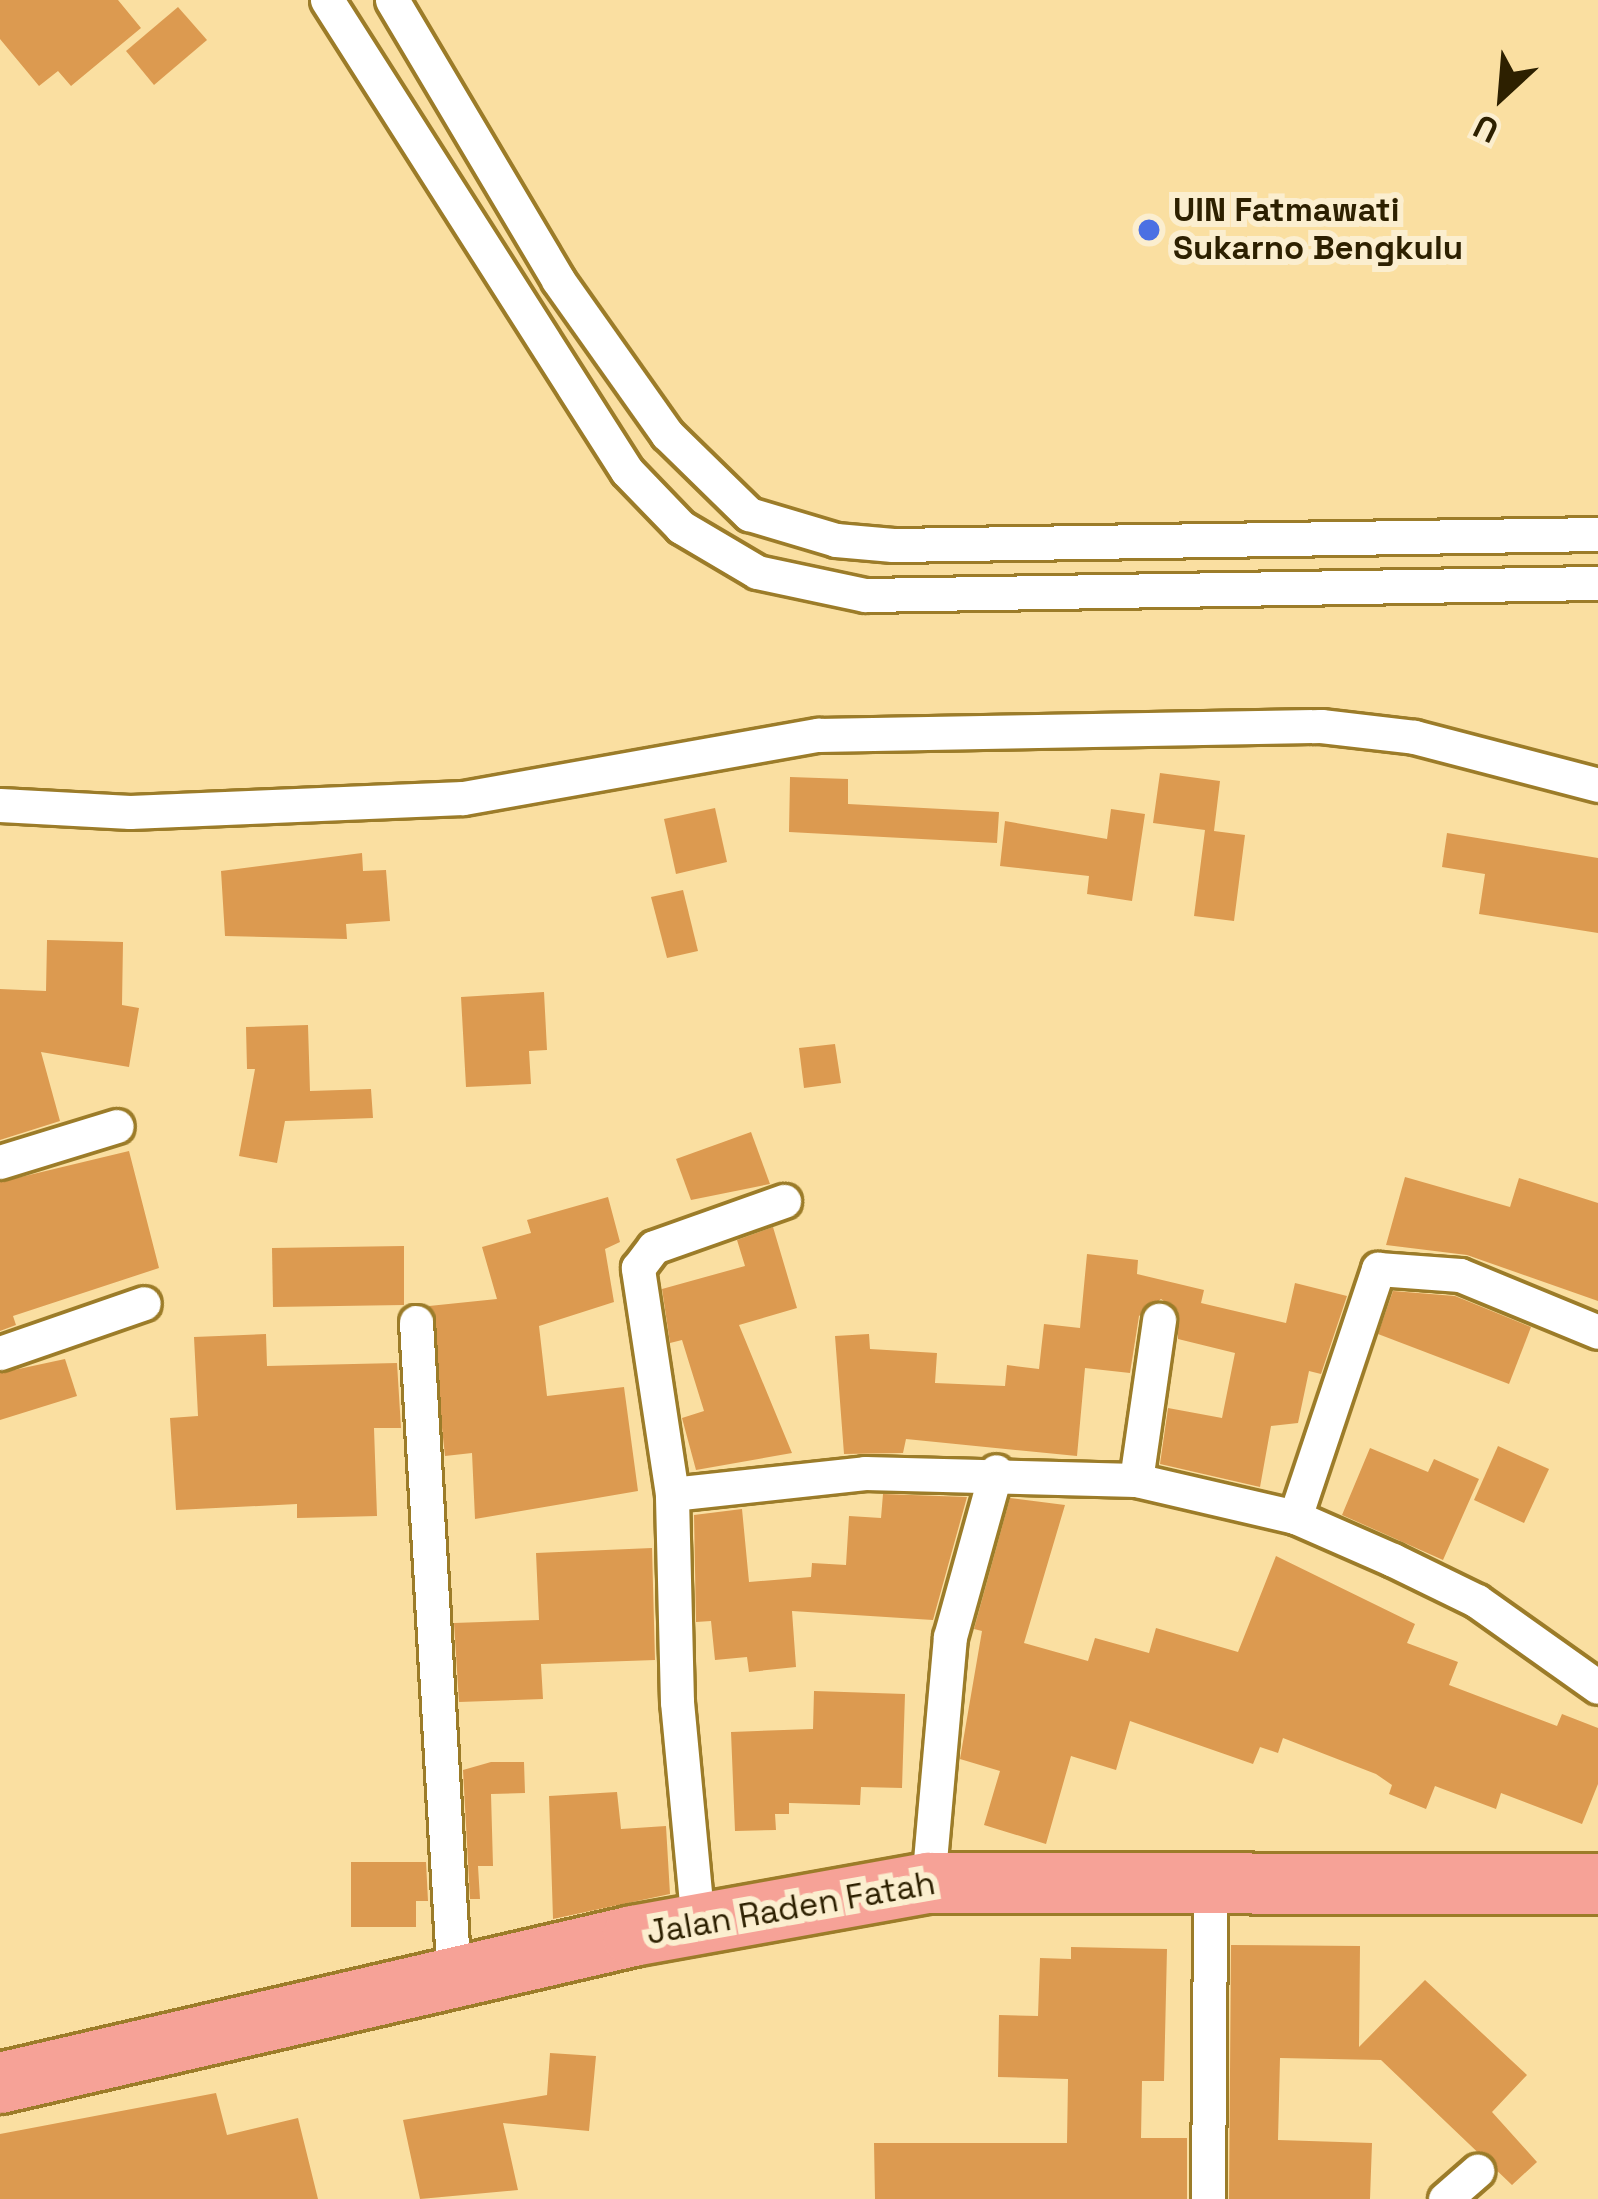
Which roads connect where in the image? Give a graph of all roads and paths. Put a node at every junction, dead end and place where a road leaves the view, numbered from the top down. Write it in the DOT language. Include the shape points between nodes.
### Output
graph roads {
  1 [pos="327,0"];
  2 [pos="392,0"];
  3 [pos="1598,534"];
  4 [pos="1598,583"];
  5 [pos="1598,784"];
  6 [pos="0,805"];
  7 [pos="117,1126"];
  8 [pos="0,1162"];
  9 [pos="784,1202"];
  10 [pos="144,1304"];
  11 [pos="1159,1320"];
  12 [pos="416,1322"];
  13 [pos="1598,1332"];
  14 [pos="0,1353"];
  15 [pos="996,1471"];
  16 [pos="1136,1480"];
  17 [pos="672,1494"];
  18 [pos="1295,1517"];
  19 [pos="1598,1687"];
  20 [pos="1210,1877"];
  21 [pos="928,1883"];
  22 [pos="1598,1884"];
  23 [pos="698,1924"];
  24 [pos="454,1981"];
  25 [pos="0,2083"];
  26 [pos="1478,2171"];
  27 [pos="1208,2199"];
  28 [pos="1445,2199"];
  1 -- 4 [label="street" via="627,471 681,527 757,572 865,595"];
  2 -- 3 [label="street" via="572,300 667,434 749,514 836,540 893,544"];
  5 -- 6 [label="street" via="1414,737 1297,726 818,735 463,798 130,812"];
  7 -- 8 [label="street"];
  9 -- 17 [label="street" via="641,1258"];
  10 -- 14 [label="street"];
  11 -- 16 [label="street"];
  12 -- 24 [label="street"];
  13 -- 18 [label="street" via="1460,1275 1393,1263 1378,1269"];
  15 -- 16 [label="street"];
  15 -- 17 [label="street" via="866,1473"];
  15 -- 21 [label="street" via="947,1655"];
  16 -- 18 [label="street"];
  17 -- 23 [label="street" via="677,1702"];
  18 -- 19 [label="street" via="1477,1601"];
  20 -- 21 [label="highway, Jalan Raden Fatah"];
  20 -- 22 [label="highway, Jalan Raden Fatah" via="1460,1889"];
  20 -- 27 [label="street"];
  21 -- 23 [label="highway, Jalan Raden Fatah"];
  23 -- 24 [label="highway, Jalan Raden Fatah"];
  24 -- 25 [label="highway, Jalan Raden Fatah"];
  26 -- 28 [label="street"];
}
